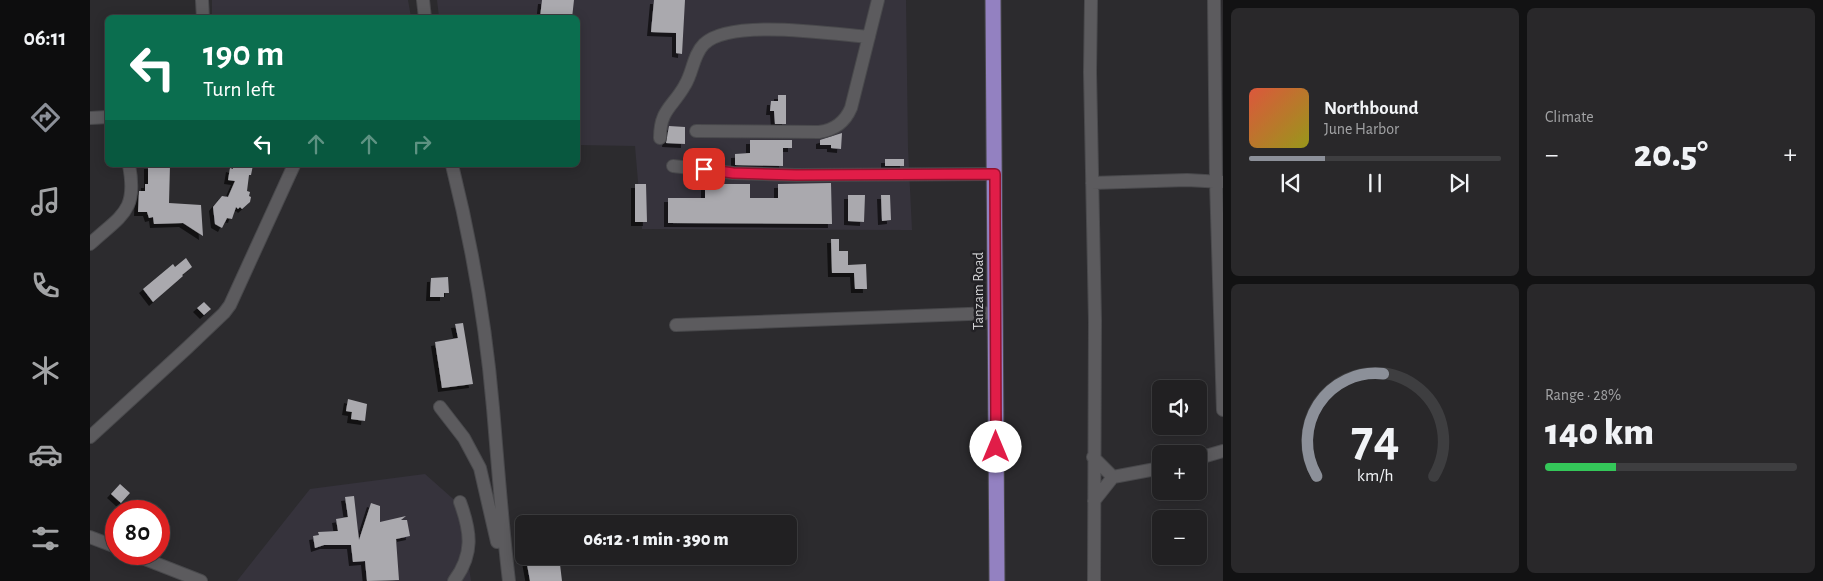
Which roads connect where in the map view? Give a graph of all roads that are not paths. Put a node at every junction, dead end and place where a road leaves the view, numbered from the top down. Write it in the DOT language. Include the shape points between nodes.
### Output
graph roads {
  1 [pos="202,0"];
  2 [pos="423,0"];
  3 [pos="878,0"];
  4 [pos="993,0"];
  5 [pos="1091,0"];
  6 [pos="1214,0"];
  7 [pos="202,15"];
  8 [pos="426,15"];
  9 [pos="869,38"];
  10 [pos="90,118"];
  11 [pos="105,118"];
  12 [pos="696,131"];
  13 [pos="660,138"];
  14 [pos="674,166"];
  15 [pos="129,167"];
  16 [pos="293,167"];
  17 [pos="452,167"];
  18 [pos="995,174"];
  19 [pos="1220,182"];
  20 [pos="1092,183"];
  21 [pos="90,244"];
  22 [pos="995,313"];
  23 [pos="676,325"];
  24 [pos="440,407"];
  25 [pos="1223,410"];
  26 [pos="90,437"];
  27 [pos="1223,451"];
  28 [pos="1207,456"];
  29 [pos="1093,457"];
  30 [pos="1152,470"];
  31 [pos="1113,476"];
  32 [pos="1094,501"];
  33 [pos="460,502"];
  34 [pos="90,537"];
  35 [pos="105,543"];
  36 [pos="160,565"];
  37 [pos="509,577"];
  38 [pos="201,581"];
  39 [pos="454,581"];
  40 [pos="997,581"];
  41 [pos="1094,581"];
  1 -- 7 [label="street"];
  2 -- 8 [label="street"];
  3 -- 9 [label="street"];
  4 -- 18 [label="highway, Tanzam Road"];
  5 -- 20 [label="street"];
  6 -- 19 [label="street"];
  9 -- 12 [label="street" via="851,108 832,130"];
  9 -- 13 [label="street" via="780,30 721,33 698,51 685,86 665,112"];
  10 -- 11 [label="street"];
  14 -- 18 [label="street" via="733,173 796,175"];
  15 -- 21 [label="street" via="132,188 129,205"];
  16 -- 26 [label="street" via="227,309"];
  17 -- 37 [label="street" via="480,304"];
  18 -- 22 [label="highway, Tanzam Road"];
  19 -- 20 [label="street"];
  19 -- 25 [label="street"];
  20 -- 29 [label="street"];
  22 -- 23 [label="street"];
  22 -- 40 [label="highway, Tanzam Road"];
  24 -- 37 [label="street" via="464,438 480,468"];
  27 -- 28 [label="street"];
  29 -- 31 [label="street"];
  29 -- 32 [label="street"];
  30 -- 31 [label="street"];
  31 -- 32 [label="street"];
  32 -- 41 [label="street"];
  33 -- 39 [label="street" via="467,523 469,546 464,565"];
  34 -- 35 [label="street"];
  36 -- 38 [label="street"];
}
